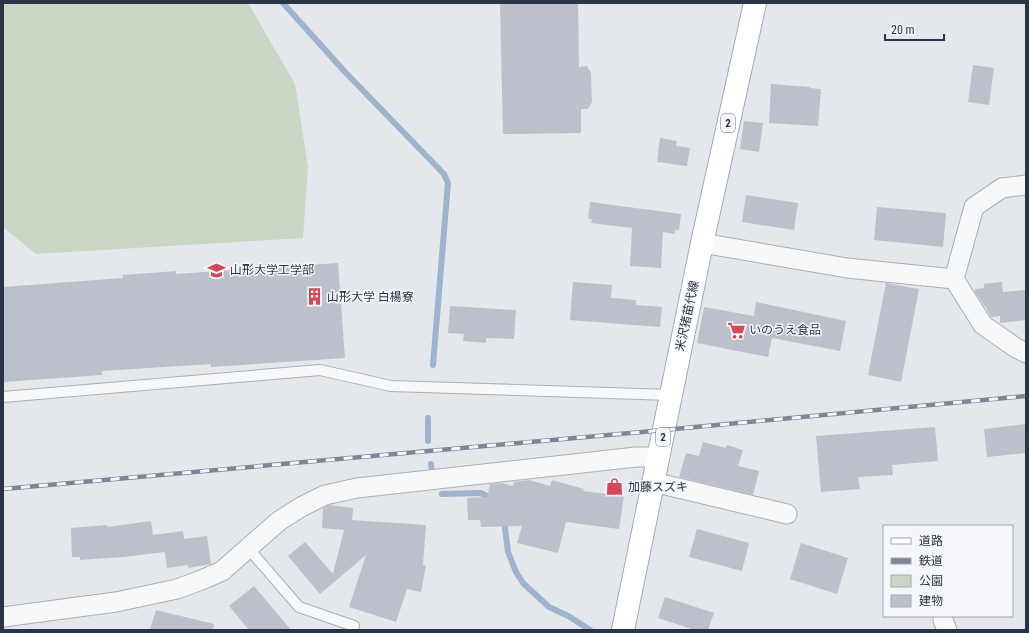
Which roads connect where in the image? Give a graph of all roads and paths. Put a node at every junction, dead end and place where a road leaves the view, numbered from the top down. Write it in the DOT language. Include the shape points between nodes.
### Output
graph roads {
  1 [pos="754,3"];
  2 [pos="1026,185"];
  3 [pos="702,243"];
  4 [pos="954,279"];
  5 [pos="1026,353"];
  6 [pos="671,395"];
  7 [pos="3,397"];
  8 [pos="659,457"];
  9 [pos="653,482"];
  10 [pos="787,514"];
  11 [pos="248,548"];
  12 [pos="3,617"];
  13 [pos="354,626"];
  14 [pos="623,630"];
  1 -- 3 [label="main road, 米沢猪苗代線 / 2"];
  2 -- 4 [label="street" via="1002,188 974,207"];
  3 -- 4 [label="street" via="847,268"];
  3 -- 6 [label="main road, 米沢猪苗代線 / 2"];
  4 -- 5 [label="street" via="983,325"];
  6 -- 7 [label="lane" via="391,386 320,370"];
  6 -- 8 [label="main road, 米沢猪苗代線 / 2"];
  8 -- 9 [label="main road, 米沢猪苗代線 / 2"];
  8 -- 11 [label="street" via="636,457 357,488 325,495 279,521"];
  9 -- 10 [label="street"];
  9 -- 14 [label="main road, 米沢猪苗代線 / 2"];
  11 -- 12 [label="street" via="222,571 177,589 116,602"];
  11 -- 13 [label="lane" via="298,607"];
}
